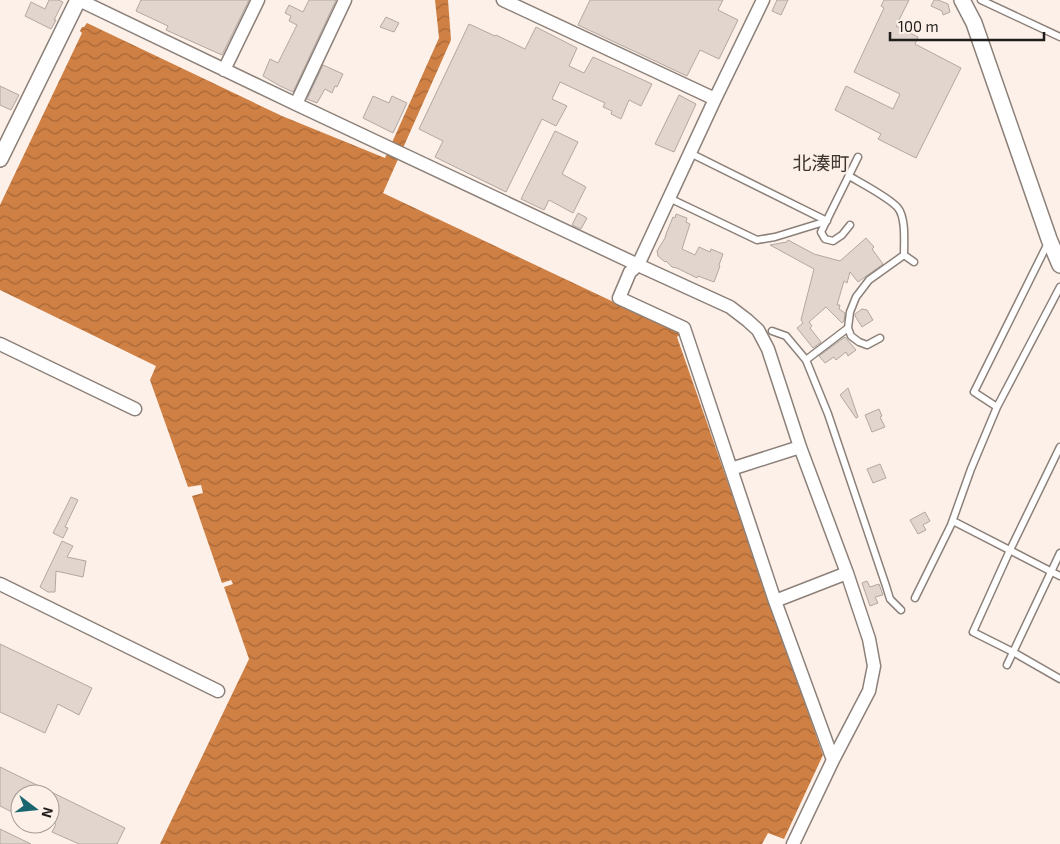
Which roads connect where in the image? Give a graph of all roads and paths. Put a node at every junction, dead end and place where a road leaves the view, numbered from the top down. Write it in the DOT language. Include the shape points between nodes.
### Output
graph roads {
  1 [pos="78,0"];
  2 [pos="258,0"];
  3 [pos="345,0"];
  4 [pos="503,0"];
  5 [pos="763,0"];
  6 [pos="962,0"];
  7 [pos="981,0"];
  8 [pos="1060,37"];
  9 [pos="224,70"];
  10 [pos="715,99"];
  11 [pos="296,104"];
  12 [pos="690,154"];
  13 [pos="0,157"];
  14 [pos="858,157"];
  15 [pos="849,176"];
  16 [pos="669,198"];
  17 [pos="827,221"];
  18 [pos="850,225"];
  19 [pos="1049,240"];
  20 [pos="904,255"];
  21 [pos="914,262"];
  22 [pos="638,265"];
  23 [pos="1060,265"];
  24 [pos="1060,287"];
  25 [pos="848,328"];
  26 [pos="772,331"];
  27 [pos="880,338"];
  28 [pos="0,344"];
  29 [pos="806,360"];
  30 [pos="997,407"];
  31 [pos="135,409"];
  32 [pos="800,447"];
  33 [pos="1060,447"];
  34 [pos="731,469"];
  35 [pos="953,521"];
  36 [pos="1010,550"];
  37 [pos="1060,553"];
  38 [pos="1051,571"];
  39 [pos="847,573"];
  40 [pos="1060,576"];
  41 [pos="0,584"];
  42 [pos="916,598"];
  43 [pos="775,601"];
  44 [pos="901,610"];
  45 [pos="1013,652"];
  46 [pos="1007,665"];
  47 [pos="1060,679"];
  48 [pos="218,691"];
  49 [pos="833,760"];
  50 [pos="793,844"];
  1 -- 9 [label="street"];
  1 -- 13 [label="street"];
  2 -- 9 [label="street"];
  3 -- 11 [label="street"];
  4 -- 10 [label="street"];
  5 -- 10 [label="street"];
  6 -- 19 [label="street" via="974,23"];
  7 -- 8 [label="lane"];
  9 -- 11 [label="street"];
  10 -- 12 [label="street"];
  11 -- 22 [label="street"];
  12 -- 16 [label="street"];
  12 -- 17 [label="lane"];
  14 -- 15 [label="lane"];
  15 -- 17 [label="lane"];
  15 -- 20 [label="lane" via="899,209 904,223"];
  16 -- 17 [label="lane" via="757,240"];
  16 -- 22 [label="street"];
  17 -- 18 [label="lane" via="822,232 825,239 833,241"];
  19 -- 23 [label="street"];
  19 -- 30 [label="lane" via="974,392"];
  20 -- 21 [label="lane"];
  20 -- 25 [label="lane" via="869,280 856,296"];
  22 -- 32 [label="street" via="730,307 758,330 768,348"];
  22 -- 34 [label="street" via="630,272 619,298 684,328"];
  24 -- 30 [label="lane"];
  25 -- 27 [label="lane" via="851,336 867,345"];
  25 -- 29 [label="lane"];
  26 -- 29 [label="lane" via="786,336"];
  28 -- 31 [label="street"];
  29 -- 44 [label="lane" via="828,414 890,599"];
  30 -- 35 [label="lane"];
  32 -- 34 [label="street"];
  32 -- 39 [label="street"];
  33 -- 36 [label="lane"];
  34 -- 43 [label="street"];
  35 -- 36 [label="lane"];
  35 -- 42 [label="lane"];
  36 -- 38 [label="lane"];
  36 -- 45 [label="lane" via="972,632"];
  37 -- 38 [label="lane"];
  38 -- 40 [label="lane"];
  38 -- 45 [label="lane"];
  39 -- 43 [label="street"];
  39 -- 49 [label="street" via="874,666 869,691"];
  41 -- 48 [label="street"];
  43 -- 49 [label="street"];
  45 -- 46 [label="lane"];
  45 -- 47 [label="lane"];
  49 -- 50 [label="street"];
}
